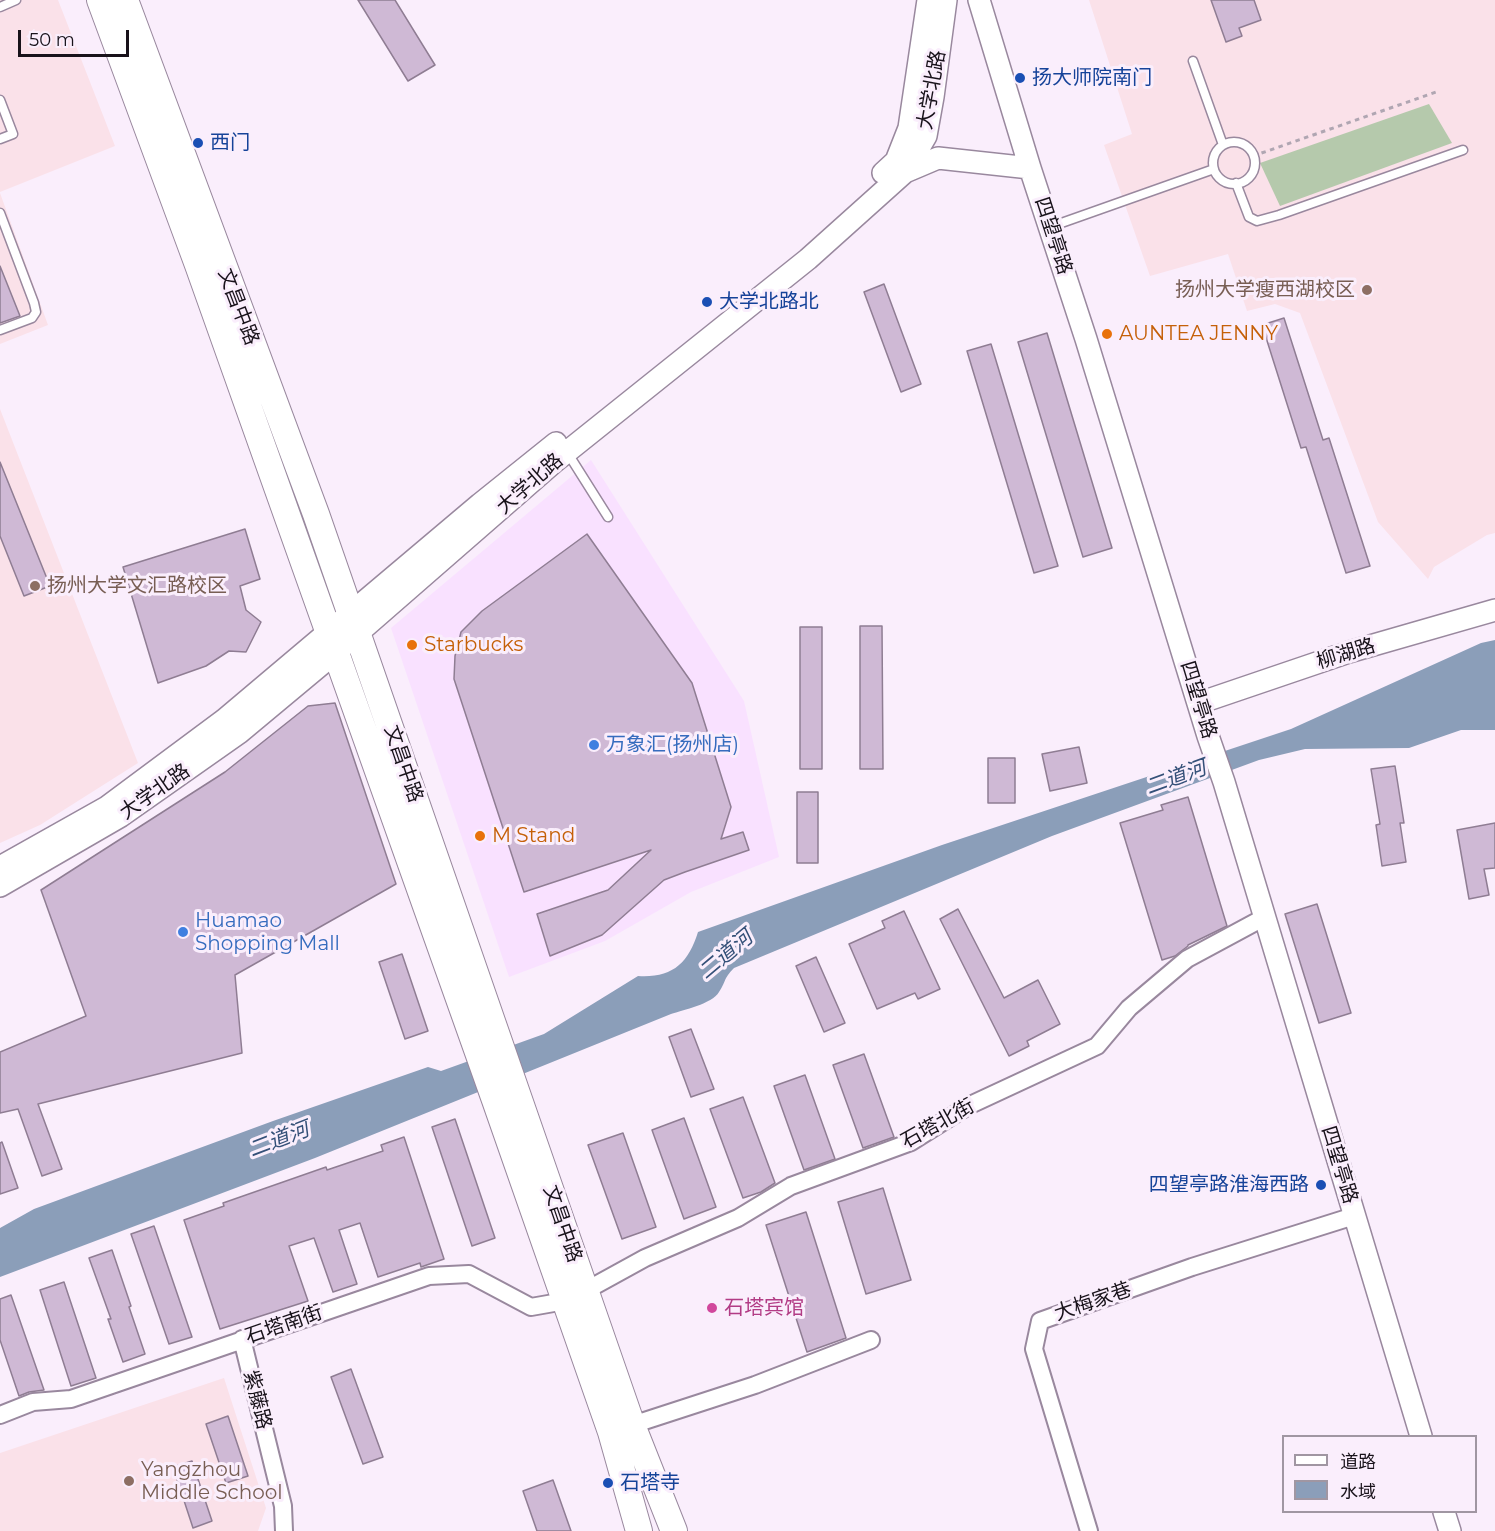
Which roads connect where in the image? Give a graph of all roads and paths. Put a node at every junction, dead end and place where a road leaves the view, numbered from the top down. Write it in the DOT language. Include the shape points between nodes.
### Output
graph roads {
  1 [pos="16,0"];
  2 [pos="100,0"];
  3 [pos="125,0"];
  4 [pos="928,0"];
  5 [pos="946,0"];
  6 [pos="979,0"];
  7 [pos="0,7"];
  8 [pos="1193,61"];
  9 [pos="1439,91"];
  10 [pos="0,100"];
  11 [pos="0,139"];
  12 [pos="1223,145"];
  13 [pos="1463,150"];
  14 [pos="1253,156"];
  15 [pos="1030,168"];
  16 [pos="1214,169"];
  17 [pos="905,172"];
  18 [pos="1236,183"];
  19 [pos="0,213"];
  20 [pos="1050,227"];
  21 [pos="0,330"];
  22 [pos="567,452"];
  23 [pos="608,517"];
  24 [pos="1495,610"];
  25 [pos="355,623"];
  26 [pos="332,642"];
  27 [pos="1199,703"];
  28 [pos="0,867"];
  29 [pos="0,886"];
  30 [pos="1265,917"];
  31 [pos="505,1096"];
  32 [pos="1354,1216"];
  33 [pos="575,1296"];
  34 [pos="242,1339"];
  35 [pos="871,1340"];
  36 [pos="0,1415"];
  37 [pos="632,1425"];
  38 [pos="1420,1435"];
  39 [pos="1444,1513"];
  40 [pos="284,1531"];
  41 [pos="639,1531"];
  42 [pos="674,1531"];
  43 [pos="1089,1531"];
  44 [pos="1450,1531"];
  1 -- 7 [label="lane"];
  2 -- 26 [label="main road, 文昌中路"];
  3 -- 25 [label="main road, 文昌中路"];
  4 -- 25 [label="street, 大学北路" via="909,128 896,160 800,249 489,496"];
  5 -- 17 [label="street, 大学北路" via="926,136"];
  6 -- 15 [label="street, 四望亭路"];
  8 -- 12 [label="lane"];
  9 -- 14 [label="path"];
  10 -- 11 [label="lane" via="13,134"];
  12 -- 14 [label="lane" via="1231,141 1241,143"];
  12 -- 16 [label="lane" via="1216,151"];
  13 -- 18 [label="lane" via="1257,220 1250,217"];
  14 -- 18 [label="lane" via="1251,174"];
  15 -- 17 [label="street" via="938,158"];
  15 -- 20 [label="street, 四望亭路"];
  16 -- 18 [label="lane" via="1219,177"];
  16 -- 20 [label="lane"];
  17 -- 22 [label="street, 大学北路" via="808,259"];
  19 -- 21 [label="lane" via="36,312 32,318"];
  20 -- 27 [label="street, 四望亭路"];
  22 -- 23 [label="lane"];
  22 -- 25 [label="street, 大学北路"];
  24 -- 27 [label="street, 柳湖路" via="1349,652"];
  25 -- 26 [label="street, 大学北路"];
  25 -- 31 [label="main road, 文昌中路" via="498,1038"];
  26 -- 28 [label="street, 大学北路" via="107,807"];
  26 -- 29 [label="street, 大学北路" via="239,732 121,816"];
  26 -- 31 [label="main road, 文昌中路" via="470,1031"];
  27 -- 30 [label="street, 四望亭路"];
  30 -- 32 [label="street, 四望亭路"];
  30 -- 33 [label="street, 石塔北街" via="1187,959 1129,1008 1097,1046 968,1106 911,1142 791,1186 738,1218 645,1257"];
  31 -- 33 [label="main road, 文昌中路"];
  32 -- 38 [label="street, 四望亭路"];
  32 -- 43 [label="street, 大梅家巷" via="1192,1267 1040,1321 1034,1349"];
  33 -- 34 [label="street, 石塔南街" via="531,1307 468,1274 429,1276"];
  33 -- 37 [label="main road, 文昌中路"];
  33 -- 41 [label="main road, 文昌中路"];
  34 -- 36 [label="street, 石塔南街" via="71,1399 33,1402"];
  34 -- 40 [label="street, 紫藤路" via="283,1506"];
  35 -- 37 [label="street" via="755,1385"];
  37 -- 42 [label="main road, 文昌中路"];
  39 -- 44 [label="street"];
}
